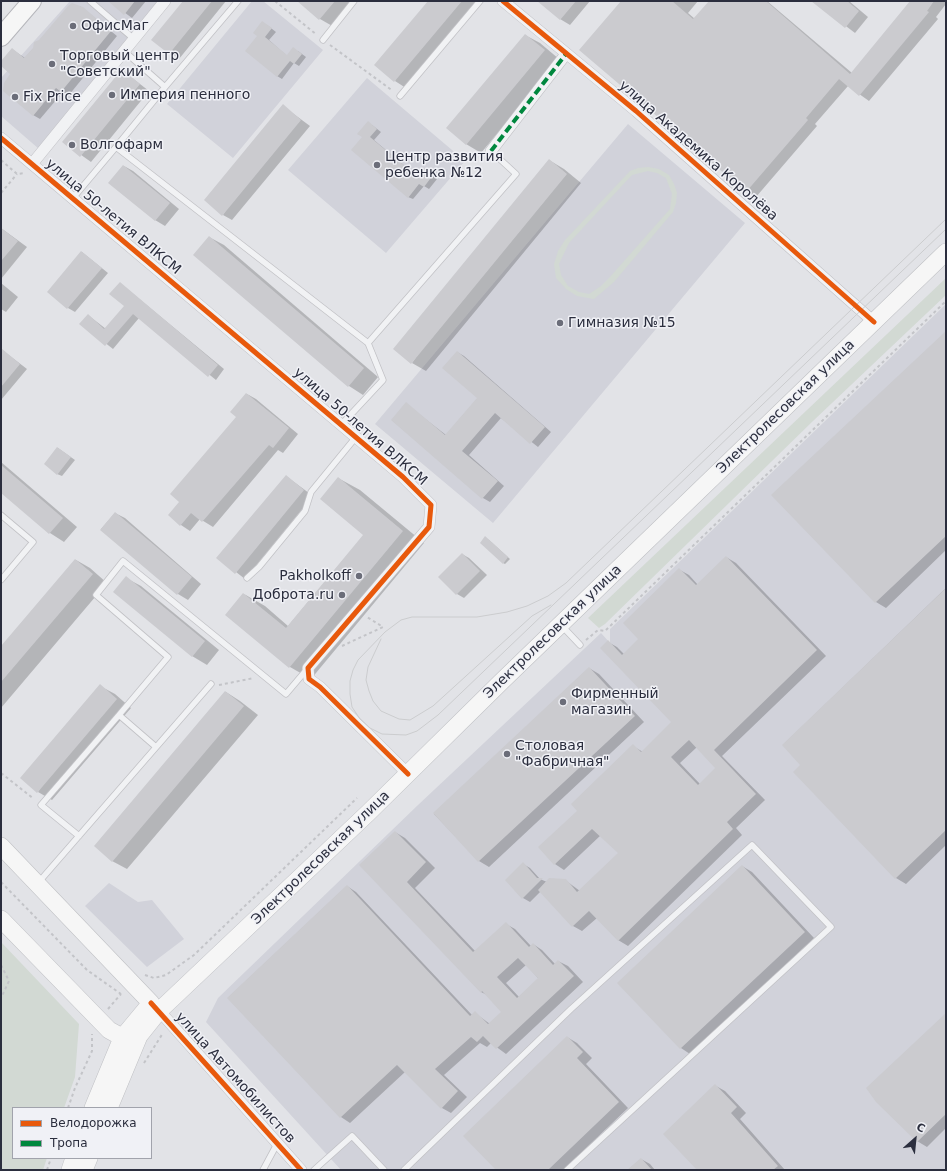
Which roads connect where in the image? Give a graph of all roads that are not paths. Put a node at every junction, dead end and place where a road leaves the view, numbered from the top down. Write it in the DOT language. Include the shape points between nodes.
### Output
graph roads {
  1 [pos="32,1"];
  2 [pos="90,1"];
  3 [pos="166,1"];
  4 [pos="238,1"];
  5 [pos="354,1"];
  6 [pos="480,1"];
  7 [pos="503,1"];
  8 [pos="1,37"];
  9 [pos="134,39"];
  10 [pos="323,40"];
  11 [pos="124,51"];
  12 [pos="566,54"];
  13 [pos="165,87"];
  14 [pos="400,96"];
  15 [pos="1,138"];
  16 [pos="116,147"];
  17 [pos="490,151"];
  18 [pos="32,164"];
  19 [pos="73,198"];
  20 [pos="946,252"];
  21 [pos="874,322"];
  22 [pos="368,343"];
  23 [pos="341,425"];
  24 [pos="356,437"];
  25 [pos="1,515"];
  26 [pos="247,578"];
  27 [pos="1,580"];
  28 [pos="561,625"];
  29 [pos="580,644"];
  30 [pos="308,668"];
  31 [pos="211,684"];
  32 [pos="119,716"];
  33 [pos="156,747"];
  34 [pos="408,774"];
  35 [pos="79,836"];
  36 [pos="1,846"];
  37 [pos="37,883"];
  38 [pos="1,919"];
  39 [pos="160,1012"];
  40 [pos="139,1036"];
  41 [pos="122,1038"];
  42 [pos="93,1107"];
  43 [pos="110,1107"];
  44 [pos="277,1144"];
  45 [pos="74,1159"];
  46 [pos="89,1159"];
  47 [pos="70,1170"];
  48 [pos="84,1170"];
  49 [pos="263,1170"];
  50 [pos="301,1170"];
  51 [pos="314,1170"];
  52 [pos="384,1170"];
  53 [pos="404,1170"];
  54 [pos="567,1170"];
  1 -- 8 [label="highway"];
  2 -- 9 [label="lane"];
  3 -- 9 [label="street"];
  4 -- 13 [label="lane"];
  5 -- 10 [label="lane"];
  6 -- 14 [label="lane"];
  7 -- 12 [label="street, улица Академика Королёва"];
  9 -- 11 [label="street"];
  11 -- 13 [label="lane"];
  11 -- 18 [label="street"];
  12 -- 17 [label="street"];
  12 -- 21 [label="street, улица Академика Королёва" via="636,111"];
  13 -- 16 [label="lane"];
  15 -- 18 [label="street, улица 50-летия ВЛКСМ"];
  16 -- 19 [label="lane"];
  16 -- 22 [label="lane"];
  17 -- 22 [label="lane" via="516,174"];
  18 -- 19 [label="street, улица 50-летия ВЛКСМ"];
  19 -- 23 [label="street, улица 50-летия ВЛКСМ"];
  20 -- 21 [label="main road, Электролесовская улица"];
  21 -- 28 [label="main road, Электролесовская улица"];
  22 -- 23 [label="lane" via="382,380"];
  23 -- 24 [label="street, улица 50-летия ВЛКСМ"];
  24 -- 26 [label="lane" via="311,492 305,511"];
  24 -- 30 [label="street, улица 50-летия ВЛКСМ" via="431,505 429,527"];
  25 -- 27 [label="lane" via="33,542"];
  28 -- 29 [label="lane"];
  28 -- 34 [label="main road, Электролесовская улица"];
  30 -- 32 [label="lane" via="286,694 123,561 96,595 168,657"];
  30 -- 34 [label="street" via="309,679"];
  31 -- 33 [label="lane"];
  32 -- 33 [label="lane"];
  32 -- 35 [label="lane" via="41,805"];
  33 -- 35 [label="lane"];
  34 -- 39 [label="main road, Электролесовская улица" via="196,977 172,988"];
  35 -- 37 [label="lane"];
  36 -- 37 [label="main road, улица Автомобилистов"];
  37 -- 39 [label="main road, улица Автомобилистов"];
  38 -- 41 [label="main road" via="109,1030"];
  39 -- 40 [label="main road, улица Автомобилистов"];
  39 -- 41 [label="main road"];
  39 -- 44 [label="street, улица Автомобилистов"];
  40 -- 41 [label="main road" via="128,1040"];
  40 -- 43 [label="main road, улица Автомобилистов"];
  41 -- 42 [label="main road"];
  44 -- 49 [label="lane"];
  44 -- 50 [label="street, улица Автомобилистов"];
  45 -- 47 [label="main road"];
  46 -- 48 [label="main road"];
  51 -- 52 [label="lane" via="352,1136"];
  53 -- 54 [label="lane" via="571,1009 752,846 831,927"];
}
